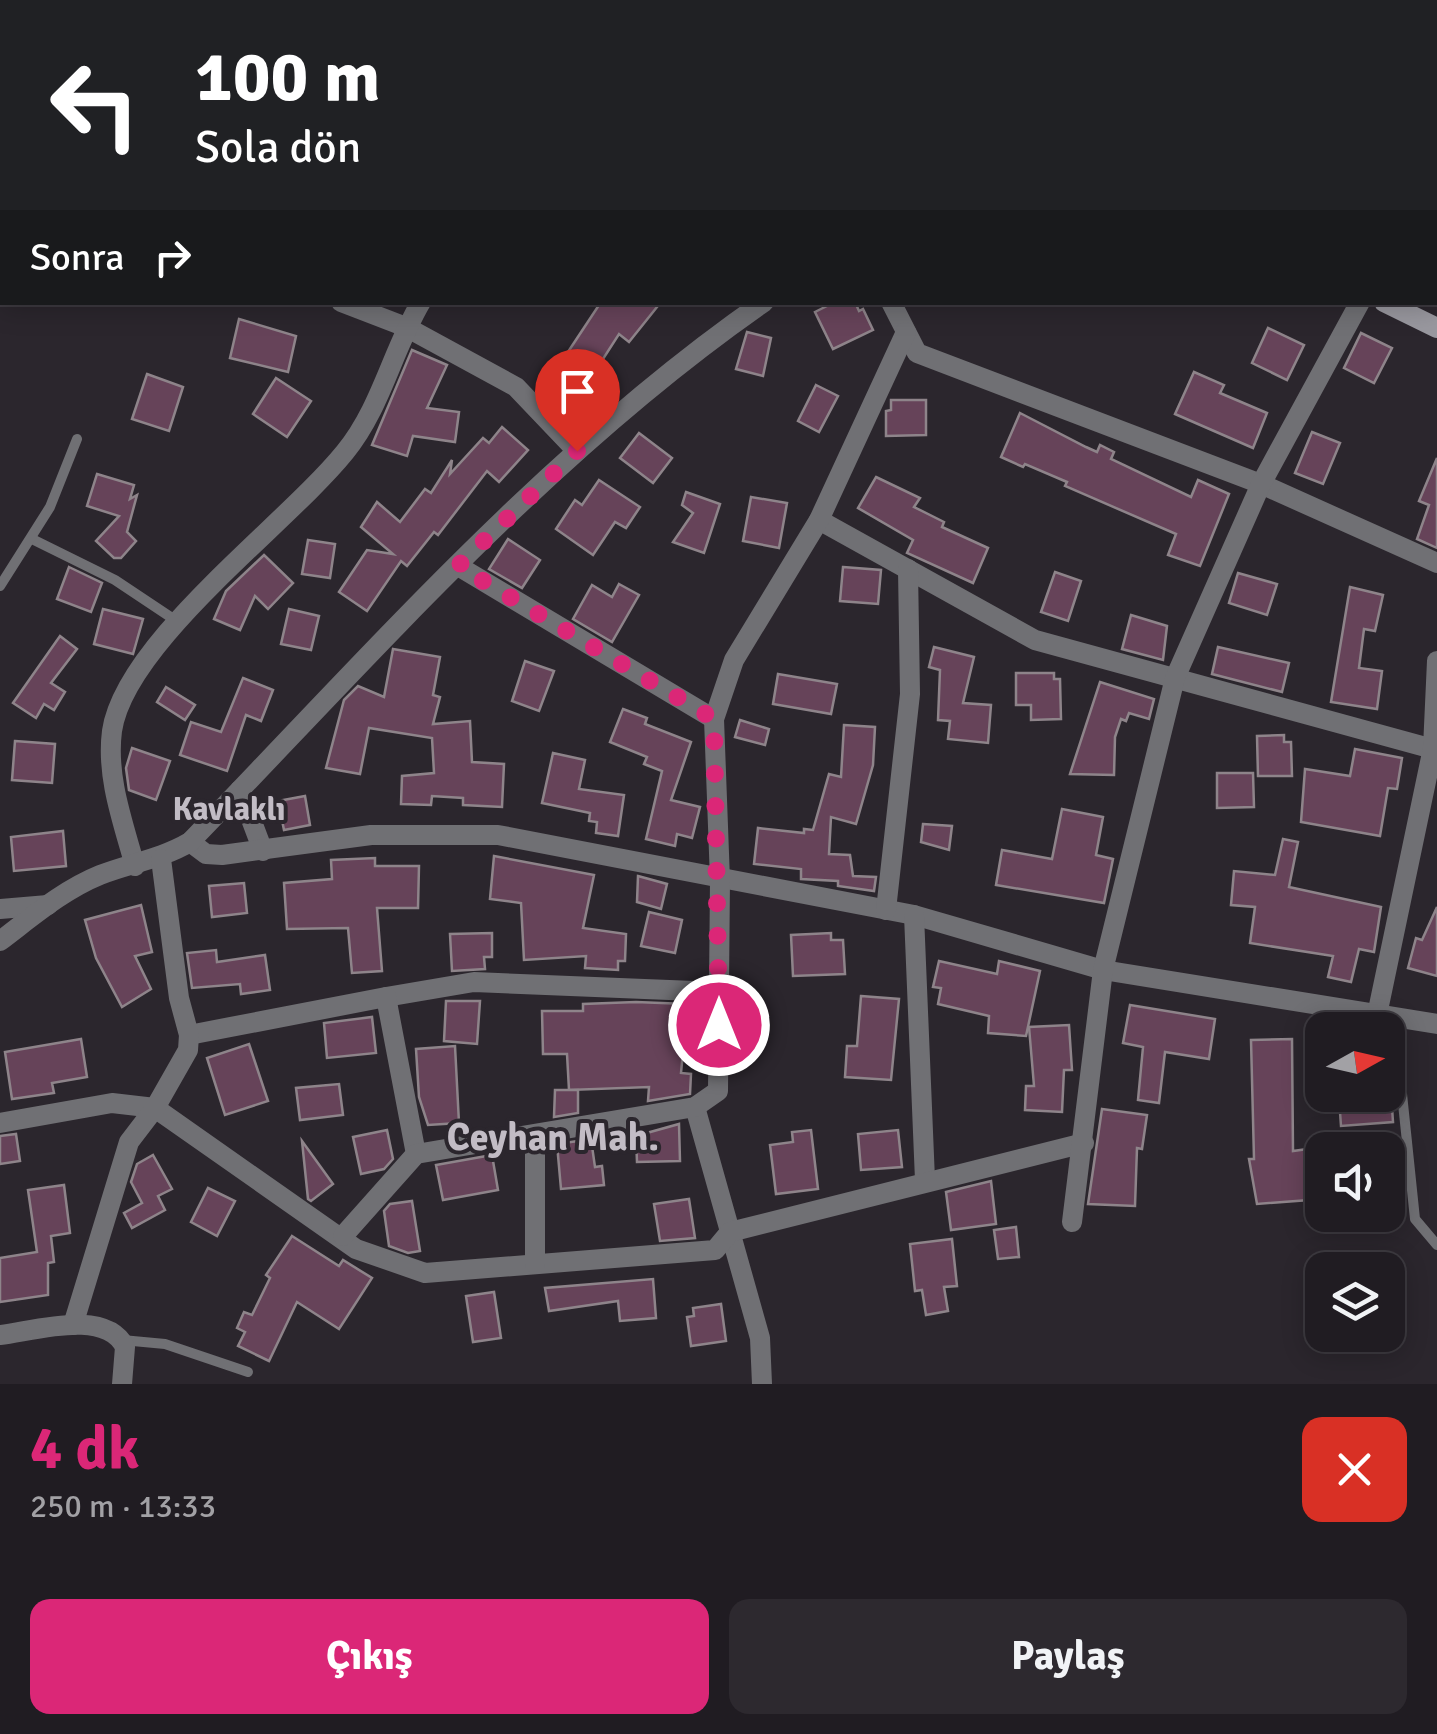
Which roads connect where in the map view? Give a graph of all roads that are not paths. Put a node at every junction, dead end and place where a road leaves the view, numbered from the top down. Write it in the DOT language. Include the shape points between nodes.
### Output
graph roads {
  1 [pos="349,305"];
  2 [pos="419,305"];
  3 [pos="760,305"];
  4 [pos="893,305"];
  5 [pos="1358,305"];
  6 [pos="1390,305"];
  7 [pos="406,327"];
  8 [pos="1437,328"];
  9 [pos="906,332"];
  10 [pos="77,439"];
  11 [pos="577,451"];
  12 [pos="1261,484"];
  13 [pos="820,520"];
  14 [pos="32,539"];
  15 [pos="1437,564"];
  16 [pos="458,566"];
  17 [pos="908,569"];
  18 [pos="0,586"];
  19 [pos="179,622"];
  20 [pos="1437,662"];
  21 [pos="1175,678"];
  22 [pos="714,719"];
  23 [pos="1435,749"];
  24 [pos="240,790"];
  25 [pos="190,842"];
  26 [pos="263,851"];
  27 [pos="160,859"];
  28 [pos="135,866"];
  29 [pos="720,880"];
  30 [pos="48,906"];
  31 [pos="0,909"];
  32 [pos="886,910"];
  33 [pos="914,915"];
  34 [pos="0,941"];
  35 [pos="1103,970"];
  36 [pos="719,992"];
  37 [pos="386,997"];
  38 [pos="1361,1012"];
  39 [pos="1387,1012"];
  40 [pos="1405,1019"];
  41 [pos="1437,1024"];
  42 [pos="189,1034"];
  43 [pos="695,1107"];
  44 [pos="155,1108"];
  45 [pos="1400,1112"];
  46 [pos="0,1123"];
  47 [pos="535,1137"];
  48 [pos="1084,1143"];
  49 [pos="416,1154"];
  50 [pos="925,1180"];
  51 [pos="1072,1222"];
  52 [pos="730,1232"];
  53 [pos="343,1236"];
  54 [pos="1437,1245"];
  55 [pos="535,1264"];
  56 [pos="73,1325"];
  57 [pos="0,1336"];
  58 [pos="121,1340"];
  59 [pos="248,1372"];
  60 [pos="122,1384"];
  61 [pos="762,1384"];
  1 -- 7 [label="street"];
  2 -- 7 [label="street"];
  3 -- 11 [label="street"];
  4 -- 9 [label="street"];
  5 -- 12 [label="street"];
  6 -- 8 [label="street"];
  7 -- 11 [label="street" via="516,387"];
  7 -- 19 [label="street" via="359,434"];
  9 -- 12 [label="street" via="917,353"];
  9 -- 13 [label="street"];
  10 -- 14 [label="lane"];
  11 -- 16 [label="street"];
  12 -- 15 [label="street"];
  12 -- 21 [label="street"];
  13 -- 17 [label="street"];
  13 -- 22 [label="street" via="734,660"];
  14 -- 18 [label="lane"];
  14 -- 19 [label="lane"];
  16 -- 22 [label="street"];
  16 -- 24 [label="street"];
  17 -- 21 [label="street" via="1035,640"];
  17 -- 32 [label="street" via="910,694"];
  19 -- 28 [label="street" via="134,675 112,728 114,786"];
  20 -- 23 [label="street"];
  21 -- 23 [label="street"];
  21 -- 35 [label="street"];
  22 -- 29 [label="street"];
  23 -- 39 [label="street"];
  24 -- 25 [label="street"];
  24 -- 26 [label="street"];
  25 -- 26 [label="street" via="206,854"];
  25 -- 27 [label="street"];
  26 -- 29 [label="street" via="371,835 498,835"];
  27 -- 28 [label="street"];
  27 -- 42 [label="street"];
  28 -- 30 [label="street" via="104,874"];
  29 -- 32 [label="street"];
  29 -- 36 [label="street"];
  30 -- 31 [label="street"];
  30 -- 34 [label="street"];
  32 -- 33 [label="street"];
  33 -- 35 [label="street"];
  33 -- 50 [label="street"];
  35 -- 38 [label="street"];
  35 -- 48 [label="street"];
  36 -- 37 [label="street" via="474,982"];
  36 -- 43 [label="street" via="718,1091"];
  37 -- 42 [label="street"];
  37 -- 49 [label="street"];
  40 -- 41 [label="street"];
  42 -- 44 [label="street" via="188,1050"];
  43 -- 47 [label="street"];
  43 -- 52 [label="street"];
  44 -- 46 [label="street" via="112,1103"];
  44 -- 53 [label="street"];
  44 -- 56 [label="street" via="122,1159"];
  45 -- 54 [label="lane" via="1415,1219"];
  47 -- 49 [label="street"];
  47 -- 55 [label="street"];
  48 -- 50 [label="street"];
  48 -- 51 [label="street"];
  49 -- 53 [label="street"];
  50 -- 52 [label="street"];
  52 -- 55 [label="street" via="715,1250"];
  52 -- 61 [label="street" via="760,1338"];
  53 -- 55 [label="street" via="356,1249 425,1273"];
  56 -- 57 [label="street"];
  56 -- 58 [label="street" via="107,1329"];
  58 -- 59 [label="lane" via="166,1344"];
  58 -- 60 [label="street"];
}
